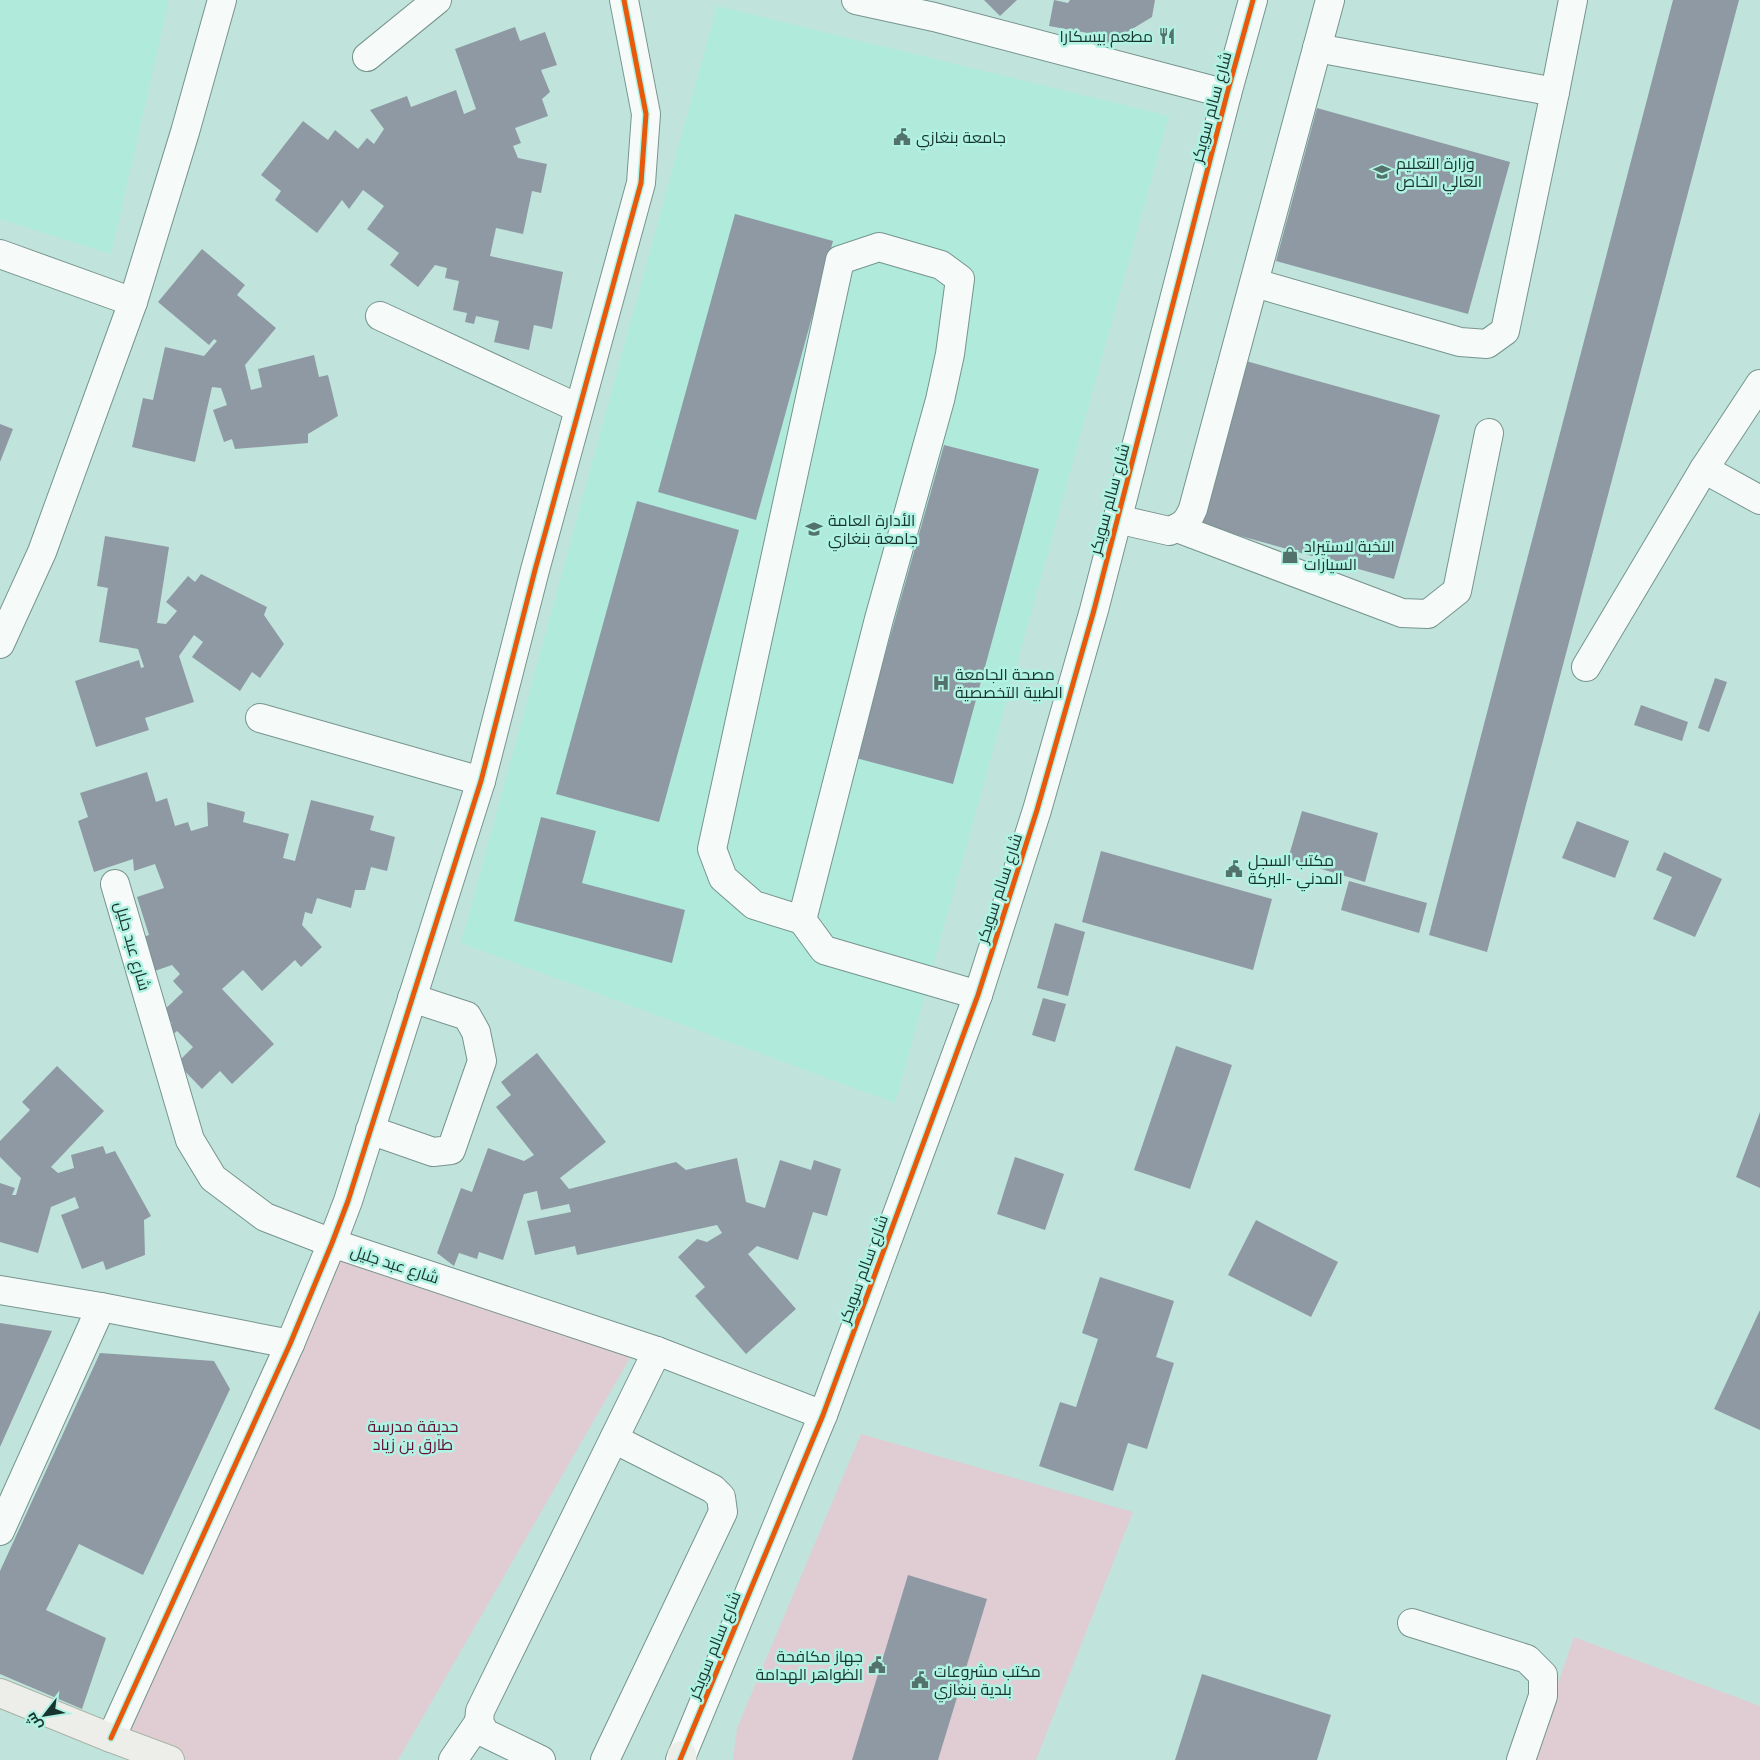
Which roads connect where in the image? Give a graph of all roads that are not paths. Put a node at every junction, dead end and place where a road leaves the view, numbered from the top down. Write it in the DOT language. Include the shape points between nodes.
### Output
graph roads {
  1 [pos="222,0"];
  2 [pos="437,0"];
  3 [pos="624,0"];
  4 [pos="856,0"];
  5 [pos="1254,0"];
  6 [pos="1330,0"];
  7 [pos="1573,0"];
  8 [pos="936,8"];
  9 [pos="1317,48"];
  10 [pos="367,57"];
  11 [pos="1556,92"];
  12 [pos="1227,94"];
  13 [pos="0,254"];
  14 [pos="1254,283"];
  15 [pos="133,302"];
  16 [pos="380,316"];
  17 [pos="1760,384"];
  18 [pos="578,408"];
  19 [pos="1489,433"];
  20 [pos="1704,469"];
  21 [pos="1760,500"];
  22 [pos="1117,519"];
  23 [pos="1177,528"];
  24 [pos="0,644"];
  25 [pos="1586,667"];
  26 [pos="260,718"];
  27 [pos="481,781"];
  28 [pos="115,884"];
  29 [pos="802,920"];
  30 [pos="978,995"];
  31 [pos="412,998"];
  32 [pos="370,1130"];
  33 [pos="332,1243"];
  34 [pos="0,1290"];
  35 [pos="101,1306"];
  36 [pos="290,1344"];
  37 [pos="657,1351"];
  38 [pos="823,1415"];
  39 [pos="614,1439"];
  40 [pos="0,1531"];
  41 [pos="1412,1623"];
  42 [pos="0,1693"];
  43 [pos="479,1722"];
  44 [pos="111,1738"];
  45 [pos="681,1758"];
  46 [pos="170,1760"];
  47 [pos="452,1760"];
  48 [pos="541,1760"];
  49 [pos="605,1760"];
  50 [pos="1521,1760"];
  1 -- 15 [label="street"];
  2 -- 10 [label="street"];
  3 -- 18 [label="street" via="646,114 640,183"];
  4 -- 8 [label="street"];
  5 -- 12 [label="street, شارع سالم سويكر"];
  6 -- 9 [label="street"];
  7 -- 11 [label="street"];
  8 -- 12 [label="street"];
  9 -- 11 [label="street"];
  9 -- 14 [label="street"];
  11 -- 14 [label="street" via="1505,331 1487,344 1460,342"];
  12 -- 22 [label="street, شارع سالم سويكر"];
  13 -- 15 [label="street"];
  14 -- 23 [label="street" via="1193,509 1188,522"];
  15 -- 24 [label="street" via="42,552"];
  16 -- 18 [label="street"];
  17 -- 20 [label="street"];
  18 -- 27 [label="street"];
  19 -- 23 [label="street" via="1457,591 1428,614 1402,613"];
  20 -- 21 [label="street"];
  20 -- 25 [label="street"];
  22 -- 23 [label="street" via="1169,531"];
  22 -- 30 [label="street, شارع سالم سويكر" via="1037,810"];
  26 -- 27 [label="street"];
  27 -- 31 [label="street"];
  28 -- 33 [label="street, شارع عبد جليل" via="190,1140 208,1170 213,1178 265,1217"];
  29 -- 29 [label="street" via="754,905 723,878 712,849 840,260 879,247 942,265 960,279 940,400 878,619"];
  29 -- 30 [label="street" via="824,950"];
  30 -- 38 [label="street, شارع سالم سويكر"];
  31 -- 32 [label="street"];
  31 -- 32 [label="street" via="467,1016 476,1032 482,1061 450,1150 433,1152"];
  32 -- 33 [label="street"];
  33 -- 36 [label="street"];
  33 -- 37 [label="street, شارع عبد جليل"];
  34 -- 35 [label="street"];
  35 -- 36 [label="street"];
  35 -- 40 [label="street"];
  36 -- 44 [label="street"];
  37 -- 38 [label="street, شارع عبد جليل"];
  37 -- 39 [label="street"];
  38 -- 45 [label="street, شارع سالم سويكر"];
  39 -- 43 [label="street" via="480,1711"];
  39 -- 49 [label="street" via="713,1489 722,1497 723,1512"];
  41 -- 50 [label="street" via="1527,1659 1542,1675 1543,1696"];
  42 -- 44 [label="main road"];
  43 -- 47 [label="street"];
  43 -- 48 [label="street" via="485,1733"];
  44 -- 46 [label="main road"];
}
